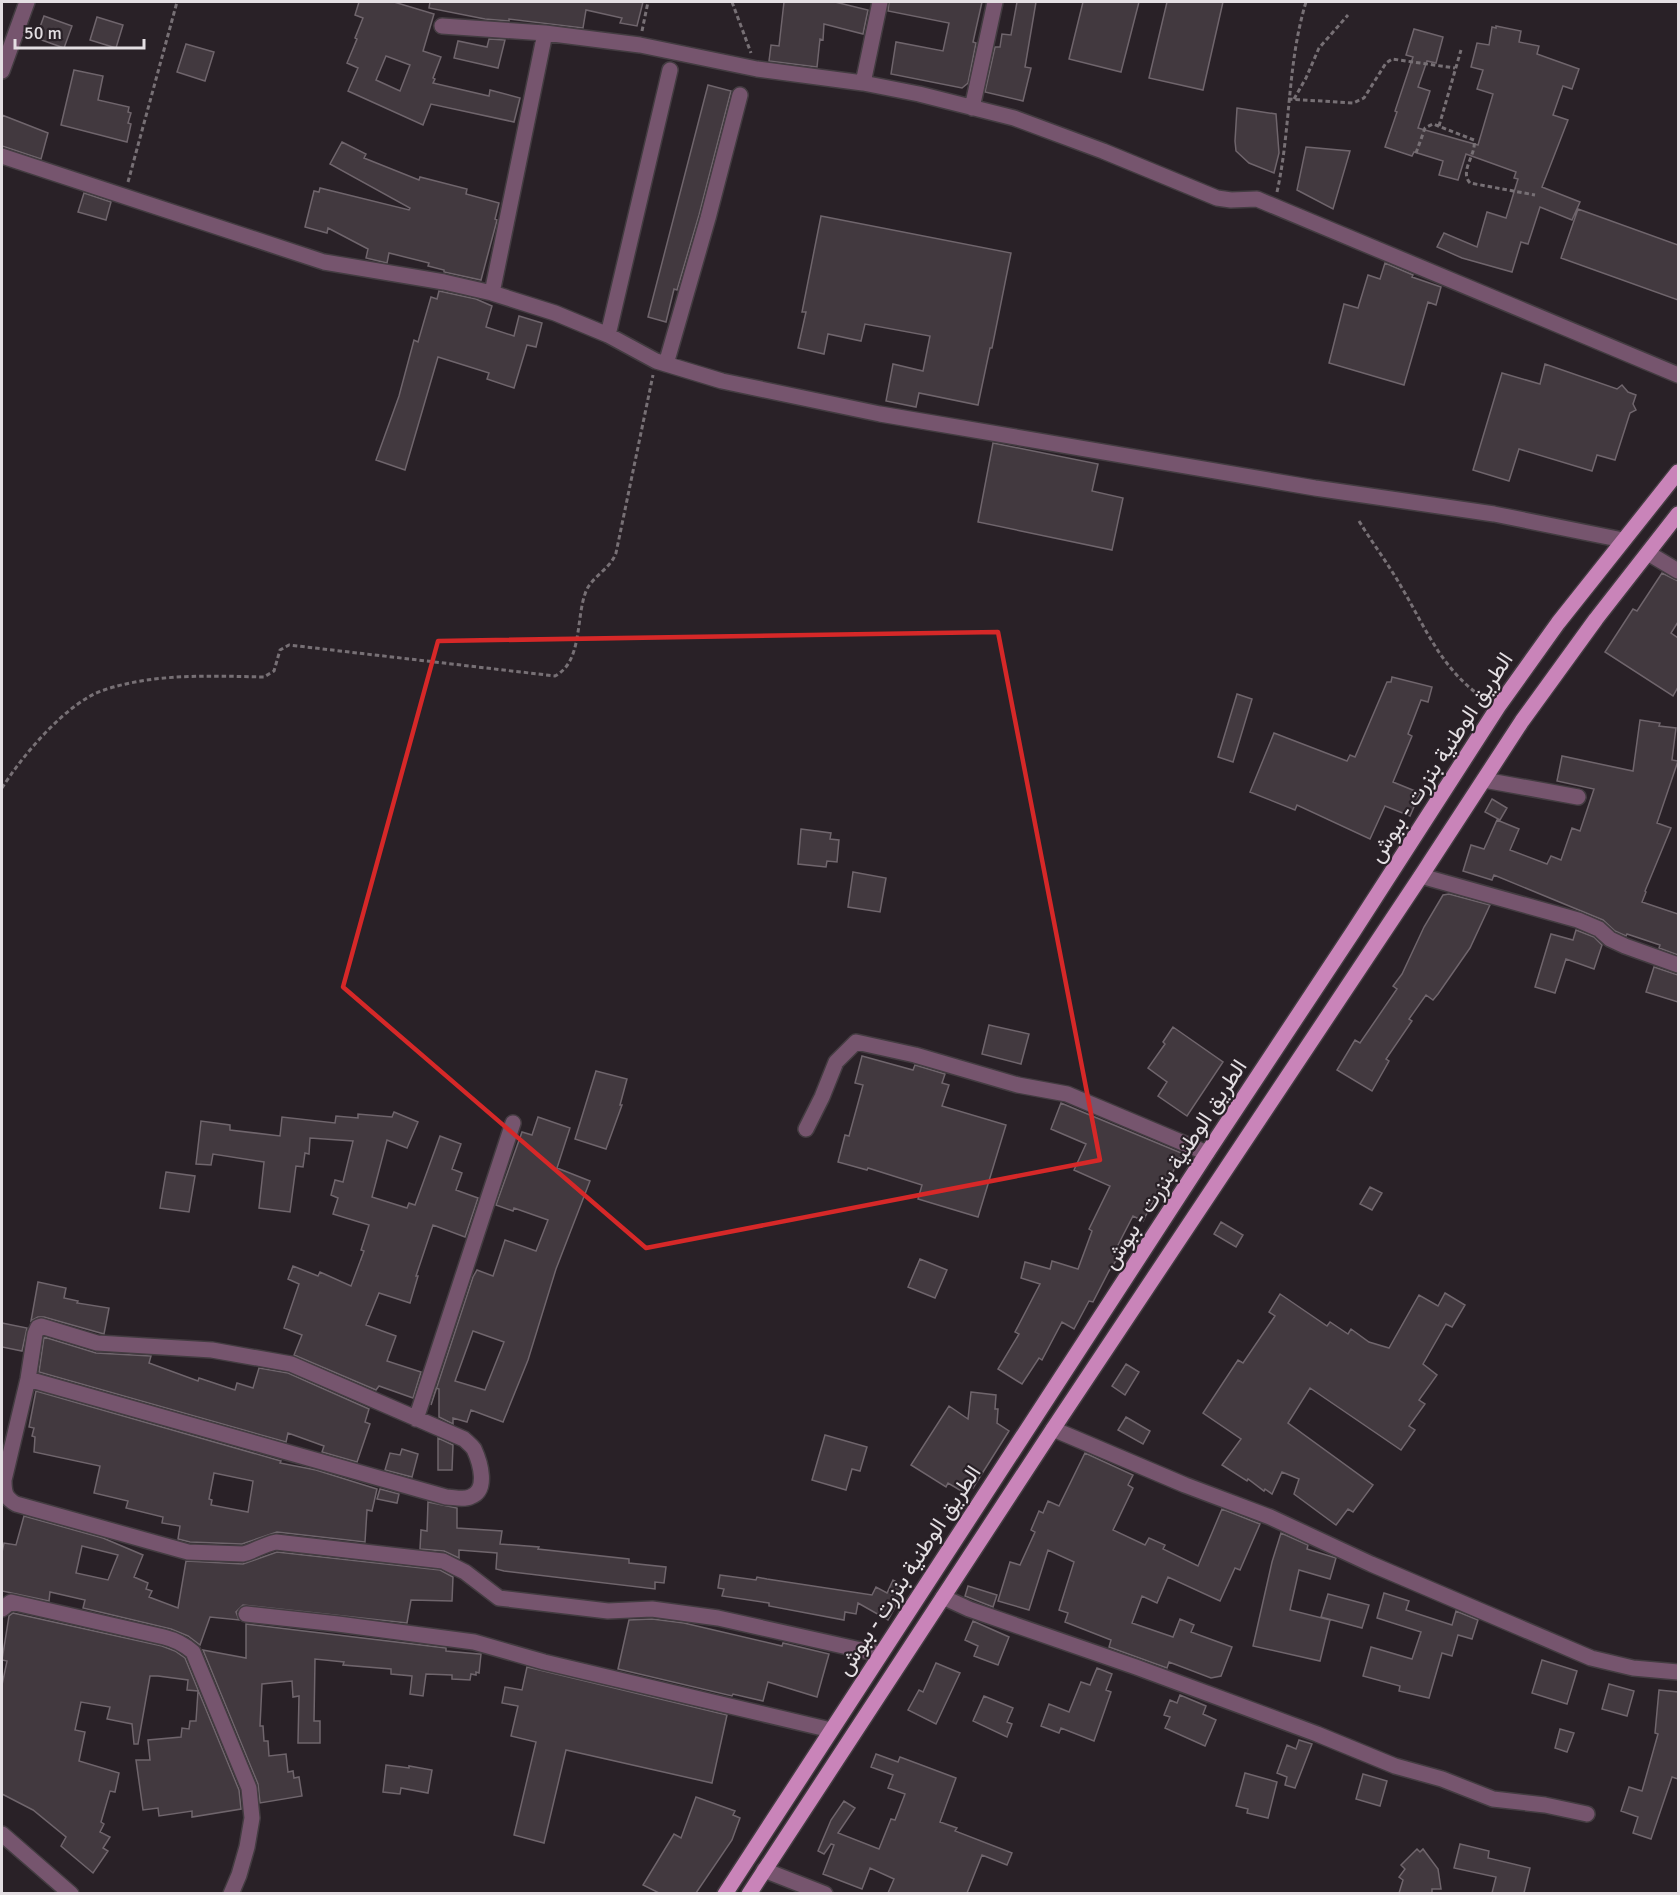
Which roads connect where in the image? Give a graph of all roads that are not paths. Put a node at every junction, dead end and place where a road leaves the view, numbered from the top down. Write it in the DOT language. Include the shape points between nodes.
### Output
graph roads {
  1 [pos="27,2"];
  2 [pos="880,2"];
  3 [pos="995,2"];
  4 [pos="442,26"];
  5 [pos="545,33"];
  6 [pos="670,70"];
  7 [pos="2,71"];
  8 [pos="863,83"];
  9 [pos="740,95"];
  10 [pos="972,108"];
  11 [pos="2,156"];
  12 [pos="492,293"];
  13 [pos="608,335"];
  14 [pos="661,362"];
  15 [pos="1678,375"];
  16 [pos="1678,472"];
  17 [pos="1678,514"];
  18 [pos="1623,540"];
  19 [pos="1648,553"];
  20 [pos="1678,571"];
  21 [pos="1484,780"];
  22 [pos="1578,798"];
  23 [pos="1421,876"];
  24 [pos="1678,965"];
  25 [pos="513,1123"];
  26 [pos="806,1129"];
  27 [pos="1207,1153"];
  28 [pos="28,1380"];
  29 [pos="416,1419"];
  30 [pos="1053,1429"];
  31 [pos="3,1479"];
  32 [pos="943,1597"];
  33 [pos="2,1609"];
  34 [pos="246,1614"];
  35 [pos="879,1654"];
  36 [pos="1678,1672"];
  37 [pos="831,1730"];
  38 [pos="1587,1814"];
  39 [pos="2,1834"];
  40 [pos="764,1870"];
  41 [pos="71,1893"];
  42 [pos="231,1893"];
  43 [pos="725,1893"];
  44 [pos="749,1893"];
  45 [pos="825,1893"];
  1 -- 7 [label="street"];
  2 -- 8 [label="street"];
  3 -- 10 [label="street"];
  4 -- 5 [label="street"];
  5 -- 8 [label="street"];
  5 -- 12 [label="street"];
  6 -- 13 [label="street"];
  8 -- 10 [label="street"];
  9 -- 14 [label="street" via="708,218"];
  10 -- 15 [label="street" via="1025,122 1217,198 1257,199"];
  11 -- 12 [label="street" via="324,262"];
  12 -- 13 [label="street"];
  13 -- 14 [label="street"];
  14 -- 18 [label="street" via="722,381 880,414 1315,488 1494,514"];
  16 -- 18 [label="main road, الطريق الوطنية بنزرت - ببوش"];
  17 -- 19 [label="main road, الطريق الوطنية بنزرت - ببوش"];
  18 -- 27 [label="main road, الطريق الوطنية بنزرت - ببوش" via="1498,707"];
  19 -- 20 [label="street"];
  19 -- 21 [label="main road, الطريق الوطنية بنزرت - ببوش" via="1522,721"];
  21 -- 22 [label="street"];
  21 -- 23 [label="main road, الطريق الوطنية بنزرت - ببوش"];
  23 -- 24 [label="street" via="1578,921 1625,946"];
  23 -- 30 [label="main road, الطريق الوطنية بنزرت - ببوش"];
  25 -- 29 [label="street"];
  26 -- 27 [label="street" via="836,1062 856,1042 1067,1094"];
  27 -- 35 [label="main road, الطريق الوطنية بنزرت - ببوش"];
  28 -- 29 [label="street" via="35,1335 41,1326 98,1343 212,1350 291,1364"];
  28 -- 29 [label="street" via="446,1497 468,1498 475,1494 481,1484 481,1472 473,1448 464,1439"];
  28 -- 31 [label="street"];
  30 -- 32 [label="main road, الطريق الوطنية بنزرت - ببوش"];
  30 -- 36 [label="street" via="1270,1517 1591,1658 1633,1668"];
  31 -- 35 [label="street" via="4,1493 16,1504 188,1552 243,1554 276,1542 443,1561 499,1598 608,1611 652,1609 718,1618"];
  32 -- 38 [label="street" via="1395,1766 1493,1799"];
  32 -- 40 [label="main road, الطريق الوطنية بنزرت - ببوش"];
  33 -- 42 [label="street" via="11,1602 175,1640 193,1653 249,1788 252,1818 247,1847"];
  34 -- 37 [label="street" via="474,1642"];
  35 -- 37 [label="main road, الطريق الوطنية بنزرت - ببوش"];
  37 -- 43 [label="main road, الطريق الوطنية بنزرت - ببوش"];
  39 -- 41 [label="street"];
  40 -- 44 [label="main road, الطريق الوطنية بنزرت - ببوش"];
  40 -- 45 [label="street"];
}
